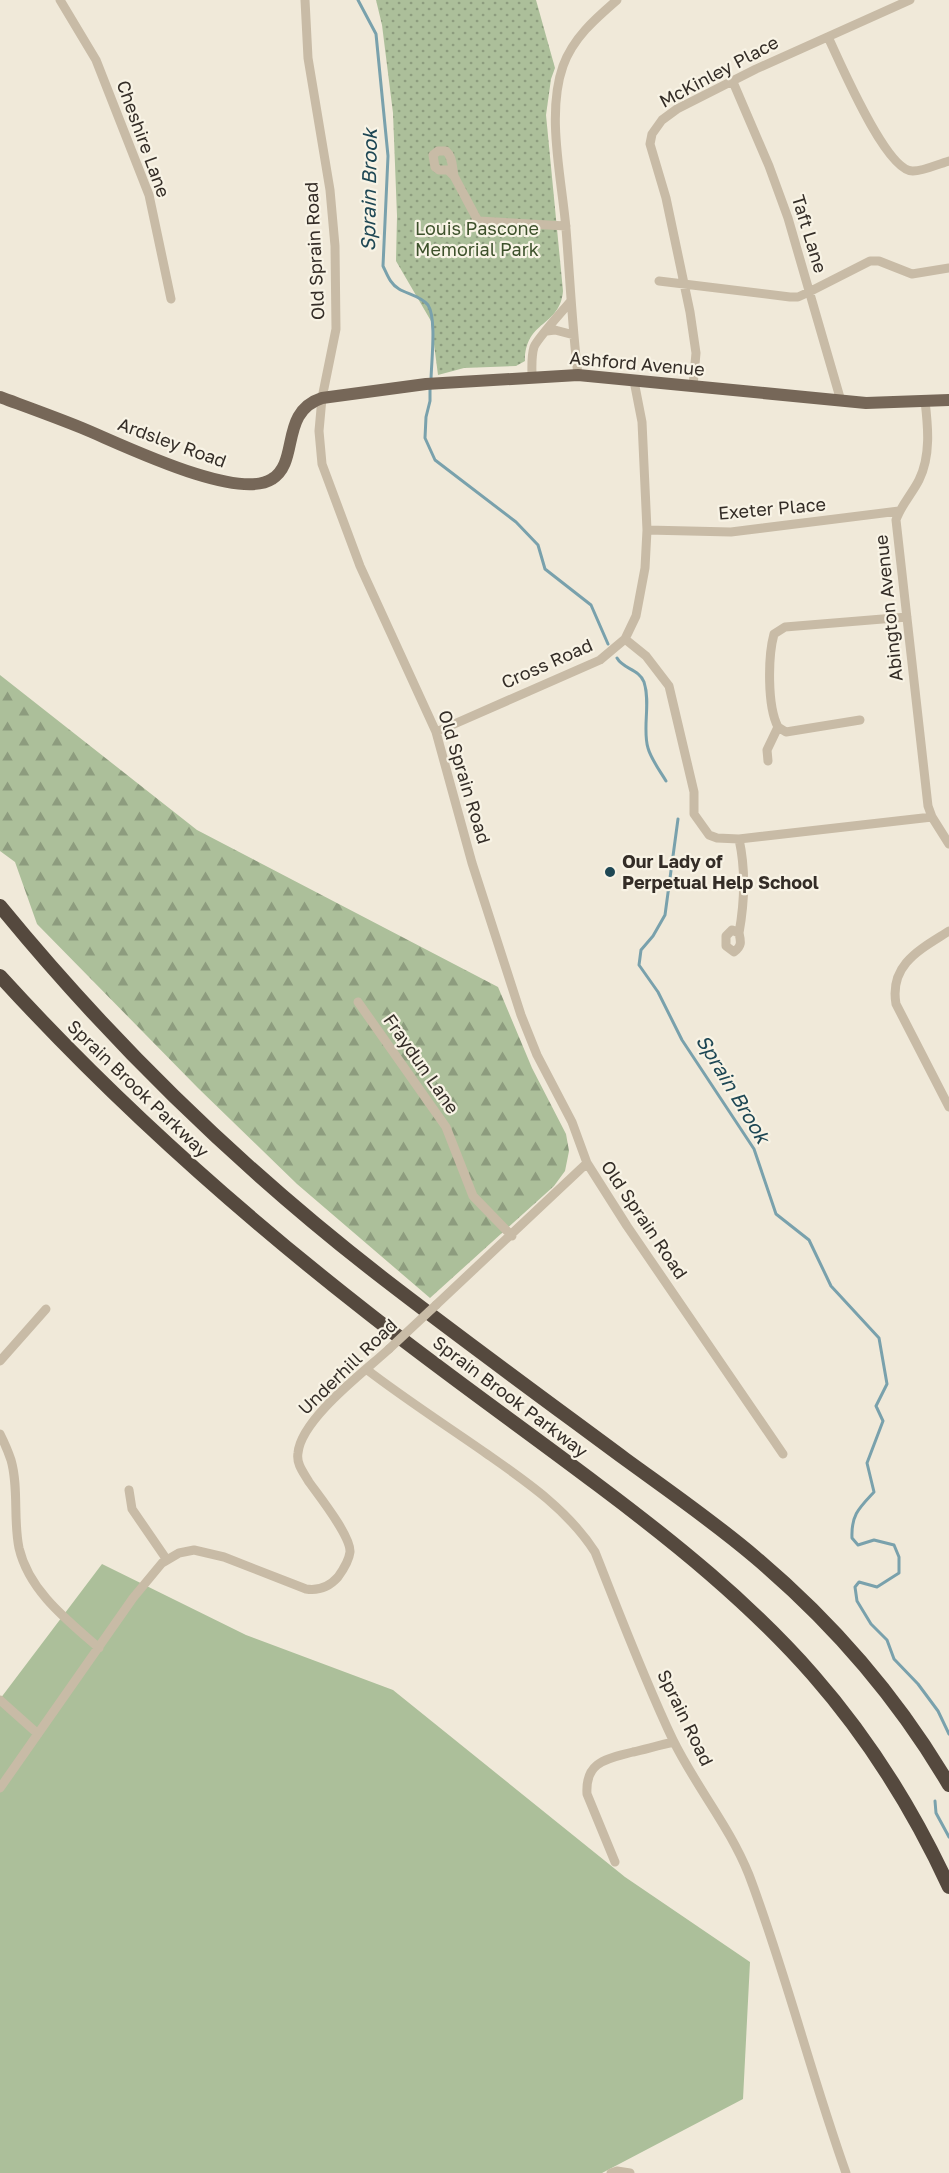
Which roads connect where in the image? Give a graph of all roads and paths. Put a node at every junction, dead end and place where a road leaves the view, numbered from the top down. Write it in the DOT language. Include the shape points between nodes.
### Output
graph roads {
  1 [pos="60,0"];
  2 [pos="305,0"];
  3 [pos="617,0"];
  4 [pos="910,0"];
  5 [pos="828,37"];
  6 [pos="733,81"];
  7 [pos="949,161"];
  8 [pos="454,176"];
  9 [pos="566,226"];
  10 [pos="949,268"];
  11 [pos="659,281"];
  12 [pos="684,283"];
  13 [pos="809,292"];
  14 [pos="171,299"];
  15 [pos="571,301"];
  16 [pos="547,331"];
  17 [pos="574,335"];
  18 [pos="578,375"];
  19 [pos="532,377"];
  20 [pos="634,381"];
  21 [pos="693,386"];
  22 [pos="0,397"];
  23 [pos="322,398"];
  24 [pos="949,400"];
  25 [pos="841,401"];
  26 [pos="925,401"];
  27 [pos="899,511"];
  28 [pos="647,530"];
  29 [pos="907,617"];
  30 [pos="625,639"];
  31 [pos="860,720"];
  32 [pos="778,727"];
  33 [pos="436,732"];
  34 [pos="768,761"];
  35 [pos="932,817"];
  36 [pos="740,839"];
  37 [pos="948,840"];
  38 [pos="0,906"];
  39 [pos="949,931"];
  40 [pos="739,933"];
  41 [pos="0,976"];
  42 [pos="358,1002"];
  43 [pos="949,1107"];
  44 [pos="586,1162"];
  45 [pos="512,1236"];
  46 [pos="46,1309"];
  47 [pos="0,1361"];
  48 [pos="366,1369"];
  49 [pos="0,1434"];
  50 [pos="783,1454"];
  51 [pos="129,1490"];
  52 [pos="167,1560"];
  53 [pos="99,1648"];
  54 [pos="0,1700"];
  55 [pos="38,1734"];
  56 [pos="674,1742"];
  57 [pos="949,1785"];
  58 [pos="0,1788"];
  59 [pos="615,1862"];
  60 [pos="949,1887"];
  61 [pos="610,2173"];
  62 [pos="630,2173"];
  63 [pos="846,2173"];
  1 -- 14 [label="street, Cheshire Lane" via="96,60 149,195"];
  2 -- 23 [label="street, Old Sprain Road" via="308,52 335,246 336,329"];
  3 -- 9 [label="street" via="576,40 563,66 557,92 556,141"];
  4 -- 5 [label="street, McKinley Place"];
  5 -- 6 [label="street, McKinley Place"];
  5 -- 7 [label="street" via="876,135 899,166 913,171"];
  6 -- 12 [label="street, McKinley Place" via="677,109 652,134 650,144"];
  6 -- 13 [label="street, Taft Lane" via="788,218"];
  8 -- 9 [label="street" via="478,221"];
  9 -- 15 [label="street"];
  10 -- 13 [label="street" via="912,274 870,261"];
  11 -- 12 [label="street"];
  12 -- 13 [label="street" via="790,297"];
  12 -- 21 [label="street, McKinley Place" via="696,353"];
  13 -- 25 [label="street, Taft Lane"];
  15 -- 16 [label="street"];
  15 -- 17 [label="street"];
  16 -- 17 [label="street"];
  16 -- 19 [label="street" via="534,348"];
  17 -- 18 [label="street"];
  18 -- 19 [label="main road, Ashford Avenue"];
  18 -- 20 [label="main road, Ashford Avenue"];
  19 -- 23 [label="main road, Ashford Avenue"];
  20 -- 21 [label="main road, Ashford Avenue"];
  20 -- 28 [label="street, Cross Road" via="642,422"];
  21 -- 25 [label="main road, Ashford Avenue"];
  22 -- 23 [label="main road, Ardsley Road" via="194,474 248,484 270,481 278,474 302,411"];
  23 -- 33 [label="street, Old Sprain Road" via="322,465 360,566"];
  24 -- 26 [label="main road, Ashford Avenue"];
  25 -- 26 [label="main road, Ashford Avenue"];
  26 -- 27 [label="street, Abington Avenue" via="928,433 923,471"];
  27 -- 28 [label="street, Exeter Place" via="731,532"];
  27 -- 29 [label="street, Abington Avenue" via="896,520"];
  28 -- 30 [label="street, Cross Road" via="644,577 636,616"];
  29 -- 32 [label="street" via="785,627 774,634 771,706"];
  29 -- 35 [label="street, Abington Avenue"];
  30 -- 33 [label="street, Cross Road" via="600,660"];
  30 -- 36 [label="street" via="646,656 669,686 694,792 694,814 709,835"];
  31 -- 32 [label="street" via="786,732"];
  32 -- 34 [label="street" via="767,750"];
  33 -- 44 [label="street, Old Sprain Road" via="472,863 521,1015 572,1122"];
  35 -- 36 [label="street"];
  35 -- 37 [label="street"];
  36 -- 40 [label="street" via="745,900"];
  38 -- 57 [label="highway, Sprain Brook Parkway" via="124,1045 283,1196 403,1293 726,1534 800,1597 888,1694"];
  39 -- 43 [label="street" via="914,954 901,969 894,992 896,1004"];
  41 -- 60 [label="highway, Sprain Brook Parkway" via="112,1092 276,1239 396,1335 640,1516 756,1617 811,1672 872,1749 907,1804"];
  42 -- 45 [label="street, Fraydun Lane" via="446,1127 473,1196"];
  44 -- 45 [label="street, Underhill Road"];
  44 -- 50 [label="street, Old Sprain Road"];
  45 -- 48 [label="street, Underhill Road, bridge"];
  46 -- 47 [label="street"];
  48 -- 52 [label="street, Underhill Road" via="320,1413 301,1437 298,1453 305,1475 341,1527 349,1548 346,1564 333,1583 316,1591 306,1589 224,1557 194,1550"];
  48 -- 56 [label="street, Sprain Road" via="527,1482 583,1532 595,1552"];
  49 -- 53 [label="street" via="11,1460 19,1547 27,1568 45,1598"];
  51 -- 52 [label="street" via="132,1509"];
  52 -- 53 [label="street, Underhill Road" via="143,1585"];
  53 -- 55 [label="street, Underhill Road"];
  54 -- 55 [label="street"];
  55 -- 58 [label="street, Underhill Road"];
  56 -- 59 [label="street" via="606,1758 593,1768 586,1784 587,1794"];
  56 -- 63 [label="street, Sprain Road" via="748,1873"];
  61 -- 62 [label="street"];
}
